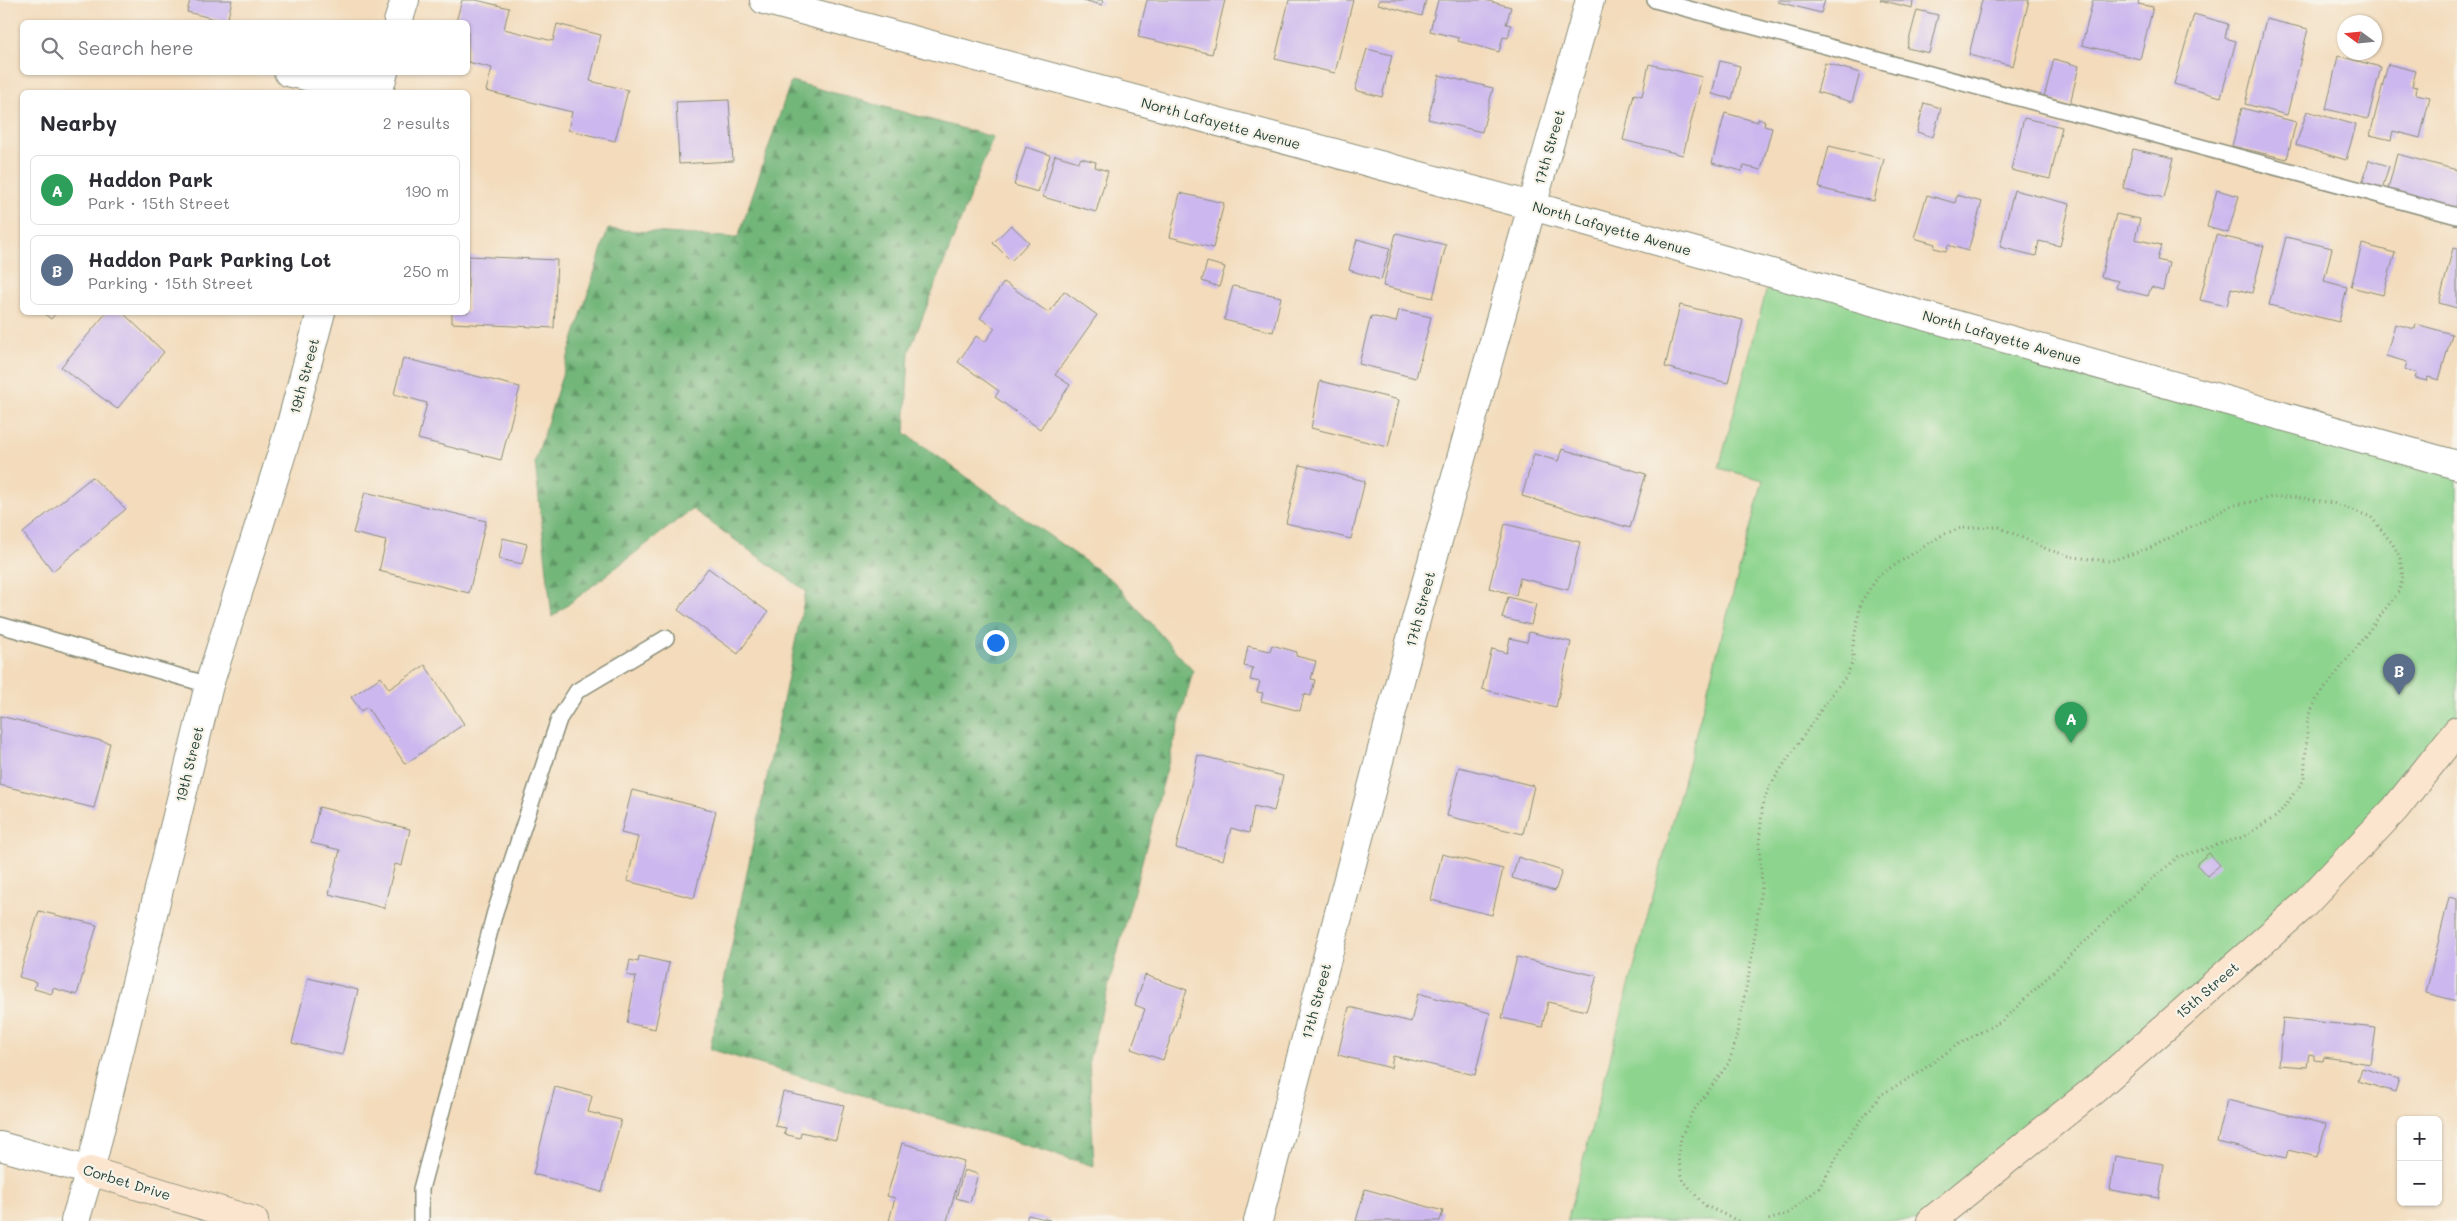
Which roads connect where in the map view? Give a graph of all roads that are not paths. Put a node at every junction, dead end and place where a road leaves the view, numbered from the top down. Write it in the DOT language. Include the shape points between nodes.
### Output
graph roads {
  1 [pos="405,0"];
  2 [pos="764,0"];
  3 [pos="1590,0"];
  4 [pos="1654,0"];
  5 [pos="399,20"];
  6 [pos="300,75"];
  7 [pos="382,79"];
  8 [pos="1532,206"];
  9 [pos="2457,216"];
  10 [pos="320,315"];
  11 [pos="2457,465"];
  12 [pos="0,624"];
  13 [pos="666,638"];
  14 [pos="209,685"];
  15 [pos="2457,731"];
  16 [pos="0,1146"];
  17 [pos="90,1171"];
  18 [pos="75,1221"];
  19 [pos="254,1221"];
  20 [pos="421,1221"];
  21 [pos="1258,1221"];
  22 [pos="1931,1221"];
  1 -- 5 [label="street"];
  2 -- 8 [label="street, North Lafayette Avenue"];
  3 -- 8 [label="street, 17th Street"];
  4 -- 9 [label="lane"];
  6 -- 7 [label="street" via="337,84"];
  8 -- 11 [label="street, North Lafayette Avenue"];
  8 -- 21 [label="street, 17th Street" via="1422,601"];
  10 -- 14 [label="street, 19th Street" via="291,424"];
  12 -- 14 [label="lane"];
  13 -- 20 [label="lane" via="577,691 558,719 495,912 421,1189"];
  14 -- 17 [label="street, 19th Street"];
  15 -- 22 [label="street, 15th Street" via="2394,809 2302,907 2095,1089"];
  16 -- 17 [label="street, Corbet Drive"];
  17 -- 18 [label="street, 19th Street"];
  17 -- 19 [label="street, Corbet Drive"];
}
